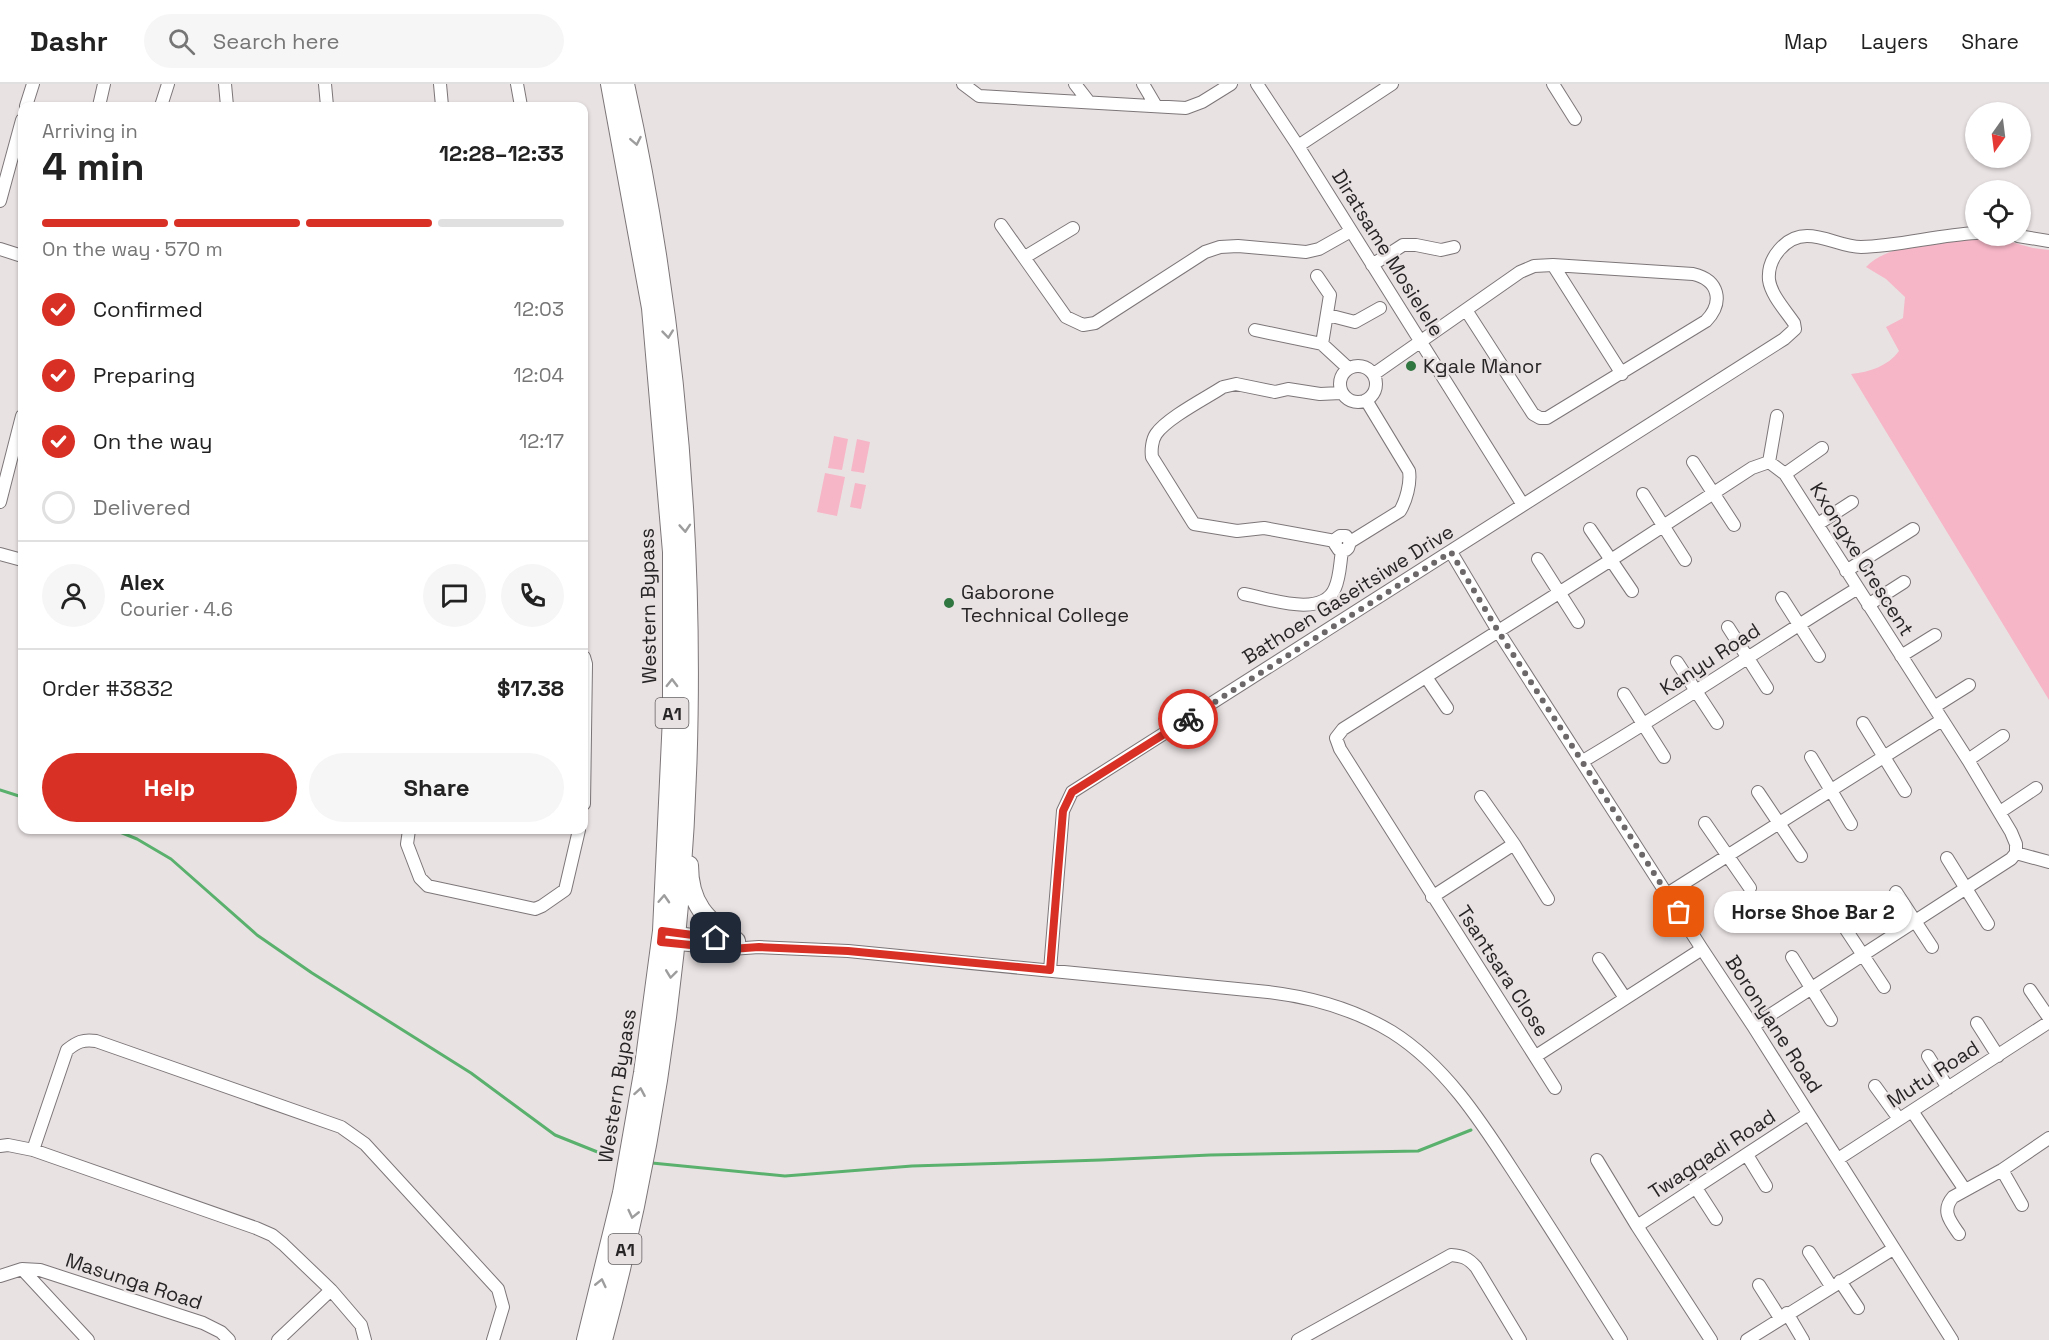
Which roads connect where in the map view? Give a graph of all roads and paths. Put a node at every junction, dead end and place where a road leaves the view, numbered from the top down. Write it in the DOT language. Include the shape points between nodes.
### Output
graph roads {
  1 [pos="33,84"];
  2 [pos="104,84"];
  3 [pos="168,84"];
  4 [pos="225,84"];
  5 [pos="325,84"];
  6 [pos="440,84"];
  7 [pos="517,84"];
  8 [pos="610,84"];
  9 [pos="625,84"];
  10 [pos="963,84"];
  11 [pos="1075,84"];
  12 [pos="1143,84"];
  13 [pos="1230,84"];
  14 [pos="1257,84"];
  15 [pos="1392,84"];
  16 [pos="1553,84"];
  17 [pos="27,102"];
  18 [pos="100,102"];
  19 [pos="162,102"];
  20 [pos="227,102"];
  21 [pos="327,102"];
  22 [pos="442,102"];
  23 [pos="520,102"];
  24 [pos="1089,102"];
  25 [pos="1156,106"];
  26 [pos="1575,119"];
  27 [pos="18,135"];
  28 [pos="1298,146"];
  29 [pos="0,201"];
  30 [pos="1001,225"];
  31 [pos="1073,228"];
  32 [pos="1351,231"];
  33 [pos="1965,234"];
  34 [pos="2031,238"];
  35 [pos="2049,241"];
  36 [pos="1454,247"];
  37 [pos="0,249"];
  38 [pos="18,254"];
  39 [pos="1025,257"];
  40 [pos="1372,265"];
  41 [pos="1553,265"];
  42 [pos="1317,276"];
  43 [pos="1380,308"];
  44 [pos="1466,310"];
  45 [pos="1328,315"];
  46 [pos="1256,330"];
  47 [pos="1421,342"];
  48 [pos="1322,344"];
  49 [pos="1348,368"];
  50 [pos="1374,374"];
  51 [pos="1622,374"];
  52 [pos="1341,393"];
  53 [pos="1366,400"];
  54 [pos="1777,416"];
  55 [pos="1822,448"];
  56 [pos="18,450"];
  57 [pos="1693,462"];
  58 [pos="1769,462"];
  59 [pos="1785,474"];
  60 [pos="1,493"];
  61 [pos="1643,494"];
  62 [pos="1714,494"];
  63 [pos="1852,502"];
  64 [pos="1523,505"];
  65 [pos="1818,524"];
  66 [pos="1734,525"];
  67 [pos="1664,526"];
  68 [pos="1590,529"];
  69 [pos="1913,529"];
  70 [pos="1343,544"];
  71 [pos="1451,552"];
  72 [pos="0,554"];
  73 [pos="18,559"];
  74 [pos="1538,559"];
  75 [pos="1611,560"];
  76 [pos="1685,560"];
  77 [pos="1846,571"];
  78 [pos="1904,582"];
  79 [pos="1858,588"];
  80 [pos="1632,591"];
  81 [pos="1559,593"];
  82 [pos="1244,594"];
  83 [pos="1782,598"];
  84 [pos="1868,605"];
  85 [pos="1578,622"];
  86 [pos="1799,624"];
  87 [pos="1728,627"];
  88 [pos="1498,631"];
  89 [pos="1935,635"];
  90 [pos="1820,656"];
  91 [pos="1901,656"];
  92 [pos="1748,657"];
  93 [pos="1677,662"];
  94 [pos="1426,677"];
  95 [pos="1969,685"];
  96 [pos="1767,688"];
  97 [pos="1696,691"];
  98 [pos="1624,694"];
  99 [pos="1447,708"];
  100 [pos="1934,708"];
  101 [pos="1942,720"];
  102 [pos="1717,723"];
  103 [pos="1863,723"];
  104 [pos="1643,726"];
  105 [pos="2003,736"];
  106 [pos="1664,757"];
  107 [pos="1811,757"];
  108 [pos="1885,757"];
  109 [pos="1968,760"];
  110 [pos="1583,761"];
  111 [pos="2036,788"];
  112 [pos="686,789"];
  113 [pos="1830,790"];
  114 [pos="1905,791"];
  115 [pos="1758,792"];
  116 [pos="1481,797"];
  117 [pos="2000,812"];
  118 [pos="1705,823"];
  119 [pos="1778,823"];
  120 [pos="1851,824"];
  121 [pos="408,834"];
  122 [pos="578,834"];
  123 [pos="1514,844"];
  124 [pos="2016,853"];
  125 [pos="1801,856"];
  126 [pos="1728,857"];
  127 [pos="1947,858"];
  128 [pos="2049,862"];
  129 [pos="1966,887"];
  130 [pos="1750,888"];
  131 [pos="1896,892"];
  132 [pos="1667,894"];
  133 [pos="1432,897"];
  134 [pos="1548,899"];
  135 [pos="1915,921"];
  136 [pos="1988,924"];
  137 [pos="1843,925"];
  138 [pos="669,937"];
  139 [pos="736,941"];
  140 [pos="759,947"];
  141 [pos="1932,947"];
  142 [pos="1702,949"];
  143 [pos="1863,954"];
  144 [pos="1792,957"];
  145 [pos="1599,959"];
  146 [pos="1050,970"];
  147 [pos="1884,987"];
  148 [pos="1811,989"];
  149 [pos="2030,990"];
  150 [pos="1625,998"];
  151 [pos="1831,1020"];
  152 [pos="2049,1020"];
  153 [pos="1977,1023"];
  154 [pos="1754,1026"];
  155 [pos="1536,1056"];
  156 [pos="1928,1056"];
  157 [pos="1998,1056"];
  158 [pos="1875,1086"];
  159 [pos="1556,1088"];
  160 [pos="1948,1088"];
  161 [pos="1912,1110"];
  162 [pos="1808,1114"];
  163 [pos="1899,1119"];
  164 [pos="2049,1138"];
  165 [pos="0,1146"];
  166 [pos="33,1150"];
  167 [pos="1747,1155"];
  168 [pos="1838,1159"];
  169 [pos="1597,1160"];
  170 [pos="2001,1170"];
  171 [pos="1766,1186"];
  172 [pos="1696,1188"];
  173 [pos="1965,1190"];
  174 [pos="2022,1205"];
  175 [pos="1716,1219"];
  176 [pos="1637,1226"];
  177 [pos="1959,1234"];
  178 [pos="1893,1249"];
  179 [pos="1809,1252"];
  180 [pos="22,1269"];
  181 [pos="0,1276"];
  182 [pos="1836,1284"];
  183 [pos="1759,1285"];
  184 [pos="331,1290"];
  185 [pos="1858,1308"];
  186 [pos="1784,1316"];
  187 [pos="88,1340"];
  188 [pos="229,1340"];
  189 [pos="278,1340"];
  190 [pos="365,1340"];
  191 [pos="494,1340"];
  192 [pos="586,1340"];
  193 [pos="603,1340"];
  194 [pos="1298,1340"];
  195 [pos="1520,1340"];
  196 [pos="1621,1340"];
  197 [pos="1711,1340"];
  198 [pos="1747,1340"];
  199 [pos="1803,1340"];
  200 [pos="1952,1340"];
  1 -- 17 [label="street"];
  2 -- 18 [label="street"];
  3 -- 19 [label="street"];
  4 -- 20 [label="street"];
  5 -- 21 [label="street"];
  6 -- 22 [label="street"];
  7 -- 23 [label="street"];
  138 -- 8 [label="highway, Western Bypass / A1, one-way" via="672,552 651,308"];
  9 -- 112 [label="highway, Western Bypass / A1, one-way" via="665,307 681,470 689,648"];
  10 -- 24 [label="street" via="979,96"];
  11 -- 24 [label="street"];
  12 -- 25 [label="street"];
  13 -- 25 [label="street" via="1185,108"];
  14 -- 28 [label="street, Diratsame Mosielele"];
  15 -- 28 [label="street"];
  16 -- 26 [label="street"];
  24 -- 25 [label="street"];
  27 -- 29 [label="street"];
  28 -- 32 [label="street, Diratsame Mosielele"];
  30 -- 39 [label="street"];
  31 -- 39 [label="street"];
  32 -- 39 [label="street" via="1306,252 1238,246 1205,252 1095,323 1083,325 1066,317"];
  32 -- 40 [label="street, Diratsame Mosielele"];
  33 -- 64 [label="street, Bathoen Gaseitsiwe Drive" via="1860,247 1809,236 1794,239 1776,254 1769,280 1795,329 1769,350"];
  34 -- 35 [label="street"];
  36 -- 40 [label="street" via="1441,250 1403,245"];
  37 -- 38 [label="street"];
  40 -- 47 [label="street, Diratsame Mosielele"];
  41 -- 44 [label="street" via="1520,272"];
  41 -- 51 [label="street"];
  41 -- 51 [label="street" via="1692,274 1712,283 1718,301 1713,314"];
  42 -- 45 [label="street" via="1330,295"];
  43 -- 45 [label="street" via="1355,322"];
  44 -- 47 [label="street"];
  44 -- 51 [label="street" via="1533,414 1540,418 1547,418"];
  45 -- 48 [label="street"];
  46 -- 48 [label="street"];
  47 -- 50 [label="street"];
  47 -- 64 [label="street, Diratsame Mosielele"];
  48 -- 49 [label="street"];
  49 -- 50 [label="street" via="1362,366"];
  49 -- 52 [label="street" via="1340,379"];
  50 -- 53 [label="street" via="1376,389"];
  52 -- 53 [label="street" via="1352,401"];
  52 -- 70 [label="street" via="1288,389 1275,392 1229,385 1164,426 1154,438 1151,450 1194,524 1242,532 1264,528"];
  53 -- 70 [label="street" via="1410,477 1400,511"];
  54 -- 58 [label="street"];
  55 -- 59 [label="street"];
  56 -- 60 [label="street"];
  57 -- 62 [label="street"];
  58 -- 59 [label="street, Kxongxe Crescent"];
  58 -- 62 [label="street" via="1752,468"];
  59 -- 65 [label="street, Kxongxe Crescent"];
  61 -- 67 [label="street"];
  62 -- 66 [label="street"];
  62 -- 67 [label="street"];
  63 -- 65 [label="street"];
  64 -- 71 [label="street, Bathoen Gaseitsiwe Drive"];
  65 -- 77 [label="street, Kxongxe Crescent"];
  67 -- 75 [label="street"];
  67 -- 76 [label="street"];
  68 -- 75 [label="street"];
  69 -- 77 [label="street"];
  70 -- 82 [label="street" via="1334,592 1325,599 1304,606"];
  71 -- 88 [label="street, Boronyane Road"];
  71 -- 146 [label="street, Bathoen Gaseitsiwe Drive" via="1072,792 1063,811"];
  72 -- 73 [label="street"];
  74 -- 81 [label="street"];
  75 -- 80 [label="street"];
  75 -- 81 [label="street"];
  77 -- 79 [label="street, Kxongxe Crescent"];
  78 -- 84 [label="street"];
  79 -- 84 [label="street, Kxongxe Crescent"];
  79 -- 86 [label="street, Kanyu Road"];
  81 -- 85 [label="street"];
  81 -- 88 [label="street"];
  83 -- 86 [label="street"];
  84 -- 91 [label="street, Kxongxe Crescent"];
  86 -- 90 [label="street"];
  86 -- 92 [label="street, Kanyu Road"];
  87 -- 92 [label="street"];
  88 -- 94 [label="street"];
  88 -- 110 [label="street, Boronyane Road"];
  89 -- 91 [label="street"];
  91 -- 100 [label="street, Kxongxe Crescent"];
  92 -- 96 [label="street"];
  92 -- 97 [label="street, Kanyu Road"];
  93 -- 97 [label="street"];
  94 -- 99 [label="street"];
  94 -- 133 [label="street, Tsantsara Close" via="1343,729 1336,738"];
  95 -- 100 [label="street"];
  97 -- 102 [label="street"];
  97 -- 104 [label="street, Kanyu Road"];
  98 -- 104 [label="street"];
  100 -- 101 [label="street, Kxongxe Crescent"];
  101 -- 108 [label="street"];
  101 -- 109 [label="street, Kxongxe Crescent"];
  103 -- 108 [label="street"];
  104 -- 106 [label="street"];
  104 -- 110 [label="street, Kanyu Road"];
  105 -- 109 [label="street"];
  107 -- 113 [label="street"];
  108 -- 113 [label="street"];
  108 -- 114 [label="street"];
  109 -- 117 [label="street, Kxongxe Crescent"];
  110 -- 132 [label="street, Boronyane Road"];
  111 -- 117 [label="street"];
  112 -- 138 [label="highway, Western Bypass / A1"];
  112 -- 139 [label="highway" via="689,877 696,904 704,916"];
  113 -- 119 [label="street"];
  113 -- 120 [label="street"];
  115 -- 119 [label="street"];
  116 -- 123 [label="street"];
  117 -- 124 [label="street, Kxongxe Crescent" via="2016,844"];
  118 -- 126 [label="street"];
  119 -- 125 [label="street"];
  119 -- 126 [label="street"];
  121 -- 122 [label="street" via="407,844 420,878 428,886 535,909 565,890"];
  123 -- 133 [label="street"];
  123 -- 134 [label="street"];
  124 -- 128 [label="street"];
  124 -- 129 [label="street"];
  126 -- 130 [label="street"];
  126 -- 132 [label="street"];
  127 -- 129 [label="street"];
  129 -- 135 [label="street"];
  129 -- 136 [label="street"];
  131 -- 135 [label="street"];
  132 -- 142 [label="street, Boronyane Road"];
  133 -- 155 [label="street, Tsantsara Close"];
  135 -- 141 [label="street"];
  135 -- 143 [label="street"];
  137 -- 143 [label="street"];
  138 -- 139 [label="street"];
  138 -- 140 [label="street" via="731,949"];
  192 -- 138 [label="highway, Western Bypass / A1, one-way" via="622,1193"];
  138 -- 193 [label="highway, Western Bypass / A1, one-way" via="658,1077 637,1198"];
  139 -- 140 [label="street"];
  140 -- 146 [label="street" via="848,951"];
  142 -- 150 [label="street, Tsantsara Close"];
  142 -- 154 [label="street, Boronyane Road"];
  143 -- 147 [label="street"];
  143 -- 148 [label="street"];
  144 -- 148 [label="street"];
  145 -- 150 [label="street"];
  146 -- 196 [label="street" via="1290,995 1335,1006 1393,1033 1424,1056 1472,1108"];
  148 -- 151 [label="street"];
  148 -- 154 [label="street"];
  149 -- 152 [label="street"];
  150 -- 155 [label="street, Tsantsara Close"];
  152 -- 157 [label="street, Mutu Road"];
  153 -- 157 [label="street"];
  154 -- 162 [label="street, Boronyane Road"];
  155 -- 159 [label="street"];
  156 -- 160 [label="street"];
  157 -- 160 [label="street, Mutu Road"];
  158 -- 163 [label="street"];
  160 -- 161 [label="street, Mutu Road"];
  161 -- 163 [label="street, Mutu Road"];
  161 -- 173 [label="street"];
  162 -- 167 [label="street, Twagqadi Road"];
  162 -- 168 [label="street, Boronyane Road"];
  163 -- 168 [label="street, Mutu Road"];
  164 -- 170 [label="street"];
  165 -- 166 [label="street"];
  166 -- 184 [label="street" via="272,1235"];
  166 -- 191 [label="street" via="67,1050 86,1039 341,1127 373,1152 498,1289 503,1307"];
  167 -- 171 [label="street"];
  167 -- 172 [label="street, Twagqadi Road"];
  168 -- 178 [label="street, Boronyane Road"];
  169 -- 176 [label="street"];
  170 -- 173 [label="street"];
  170 -- 174 [label="street"];
  172 -- 175 [label="street"];
  172 -- 176 [label="street, Twagqadi Road"];
  173 -- 177 [label="street" via="1953,1197 1946,1209"];
  176 -- 197 [label="street"];
  178 -- 182 [label="street"];
  178 -- 200 [label="street, Boronyane Road"];
  179 -- 182 [label="street"];
  180 -- 181 [label="street"];
  180 -- 187 [label="street"];
  180 -- 188 [label="street, Masunga Road" via="40,1270 203,1323"];
  182 -- 185 [label="street"];
  182 -- 186 [label="street"];
  183 -- 186 [label="street"];
  184 -- 189 [label="street"];
  184 -- 190 [label="street" via="361,1325"];
  186 -- 198 [label="street"];
  186 -- 199 [label="street"];
  194 -- 195 [label="street" via="1451,1255 1469,1259 1476,1267"];
}
